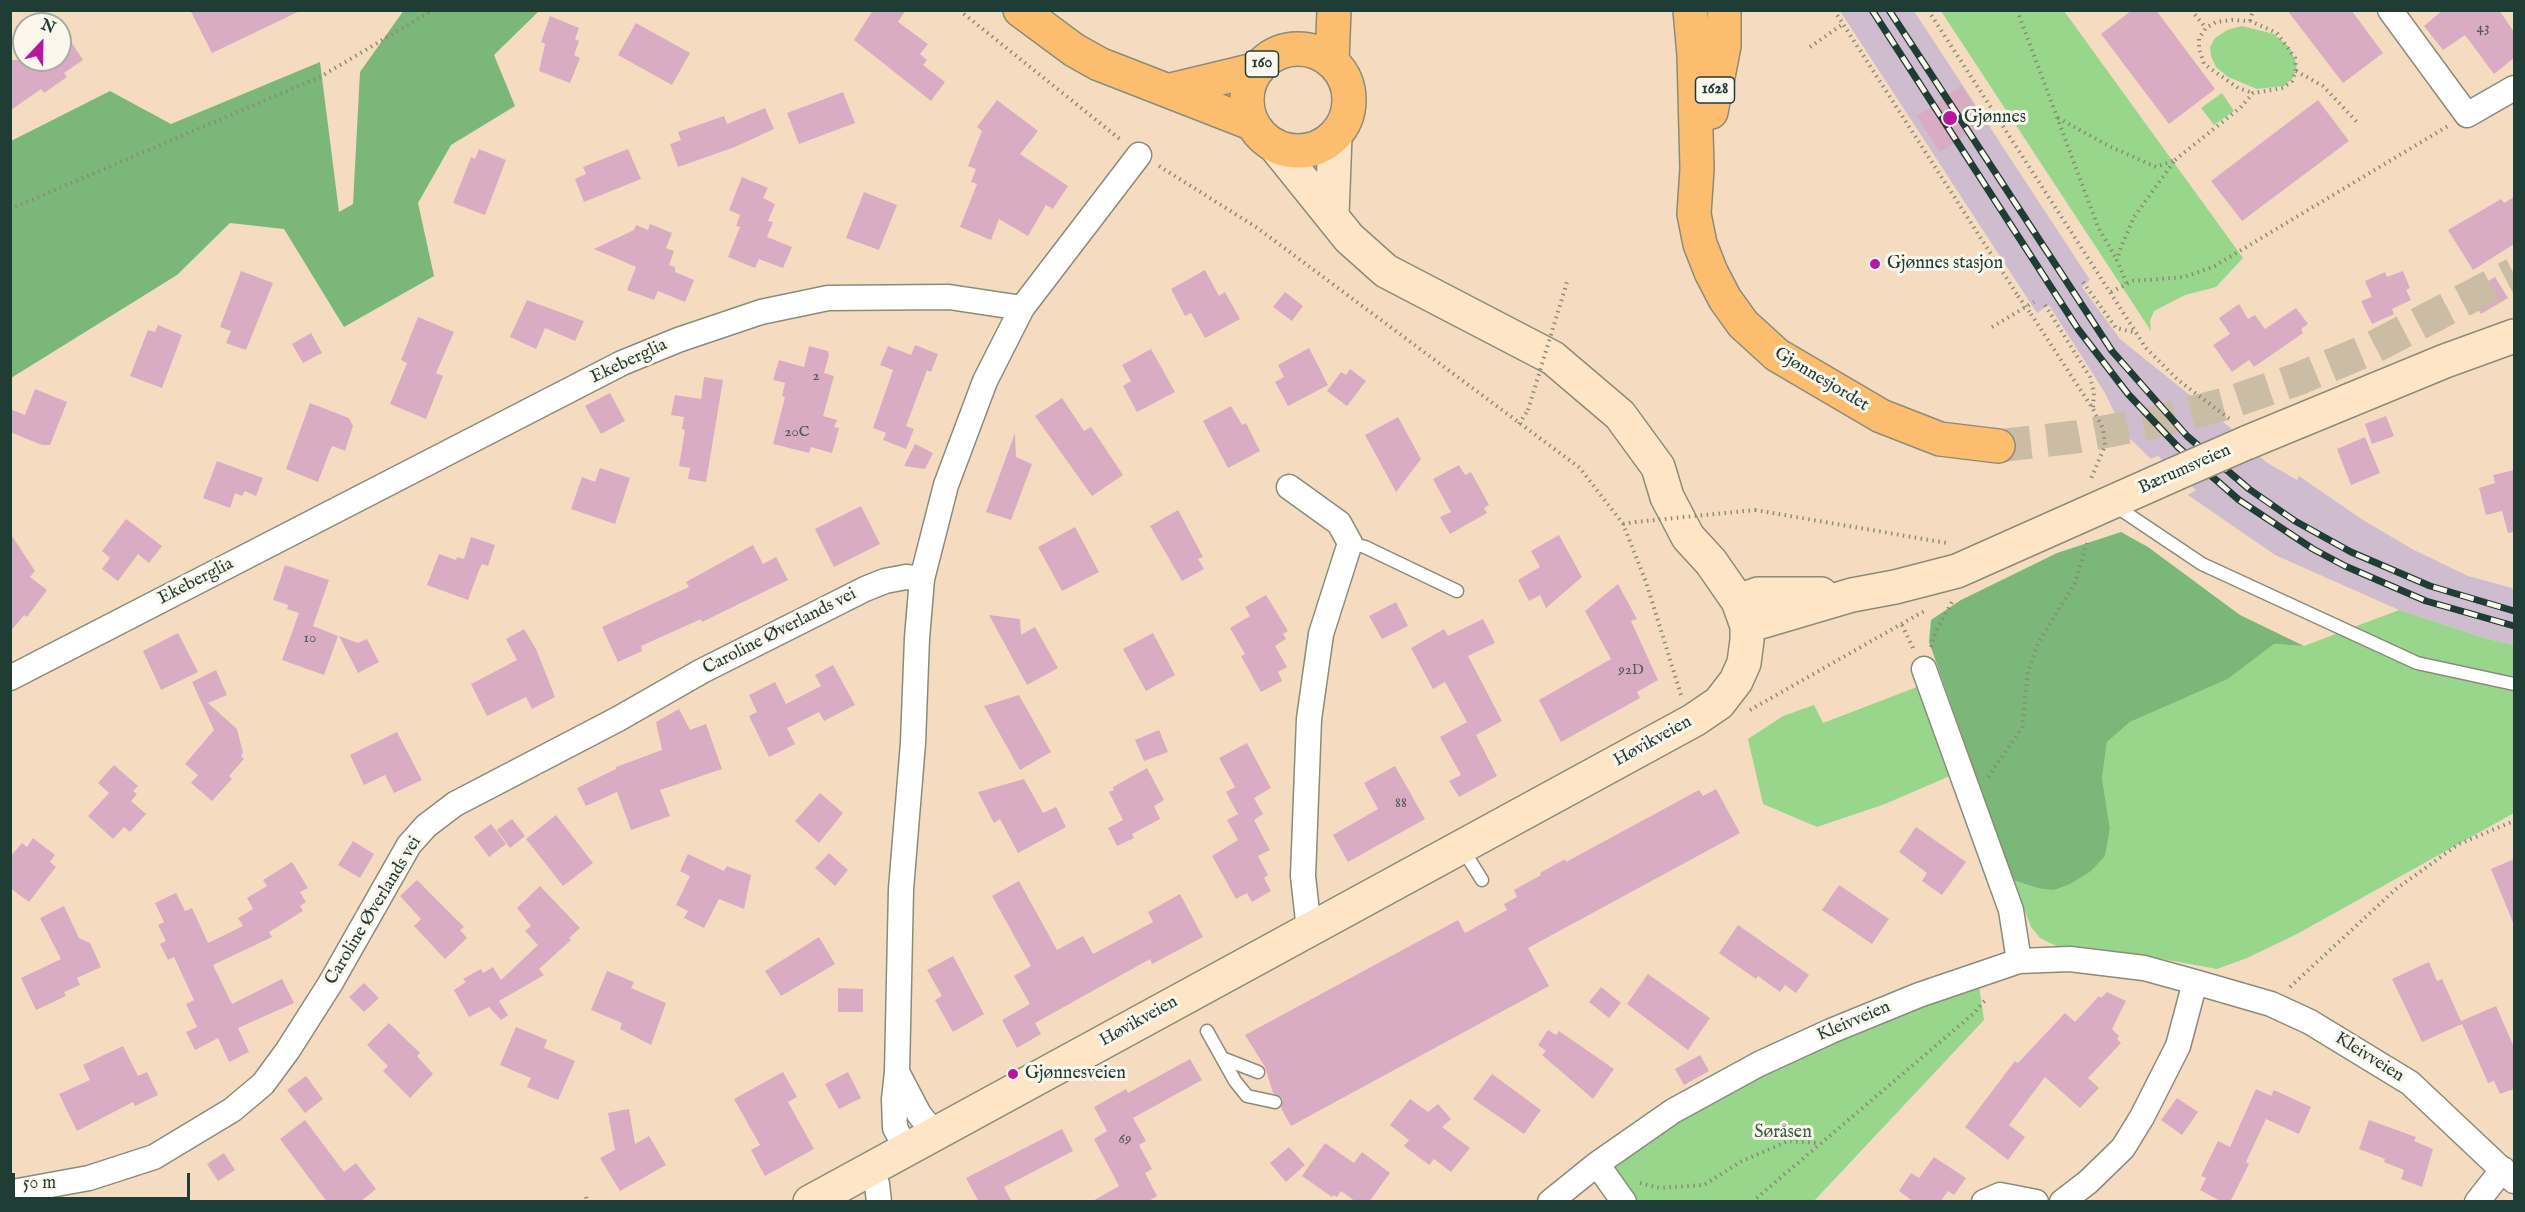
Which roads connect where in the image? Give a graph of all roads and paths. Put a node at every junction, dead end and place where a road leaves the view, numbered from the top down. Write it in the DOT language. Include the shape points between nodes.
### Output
graph roads {
  1 [pos="433,10"];
  2 [pos="959,10"];
  3 [pos="1020,10"];
  4 [pos="1321,10"];
  5 [pos="1334,10"];
  6 [pos="1690,10"];
  7 [pos="1724,10"];
  8 [pos="1834,10"];
  9 [pos="1928,10"];
  10 [pos="2018,10"];
  11 [pos="2191,10"];
  12 [pos="2253,10"];
  13 [pos="2390,10"];
  14 [pos="2250,21"];
  15 [pos="1843,24"];
  16 [pos="2206,28"];
  17 [pos="1810,46"];
  18 [pos="1290,50"];
  19 [pos="1332,62"];
  20 [pos="1258,69"];
  21 [pos="2296,71"];
  22 [pos="2514,88"];
  23 [pos="1171,90"];
  24 [pos="2253,93"];
  25 [pos="2467,115"];
  26 [pos="2058,118"];
  27 [pos="2357,122"];
  28 [pos="1264,135"];
  29 [pos="1335,136"];
  30 [pos="1139,155"];
  31 [pos="2175,160"];
  32 [pos="1697,169"];
  33 [pos="10,209"];
  34 [pos="1332,215"];
  35 [pos="2116,260"];
  36 [pos="1567,282"];
  37 [pos="2083,282"];
  38 [pos="2127,284"];
  39 [pos="2112,292"];
  40 [pos="2034,302"];
  41 [pos="2045,305"];
  42 [pos="1022,308"];
  43 [pos="1992,327"];
  44 [pos="2138,333"];
  45 [pos="2514,336"];
  46 [pos="2093,409"];
  47 [pos="1519,424"];
  48 [pos="2240,433"];
  49 [pos="1998,446"];
  50 [pos="1288,487"];
  51 [pos="2099,495"];
  52 [pos="1623,524"];
  53 [pos="2088,541"];
  54 [pos="1350,543"];
  55 [pos="1953,544"];
  56 [pos="922,579"];
  57 [pos="1457,591"];
  58 [pos="1955,597"];
  59 [pos="1930,607"];
  60 [pos="1742,614"];
  61 [pos="1902,625"];
  62 [pos="1919,660"];
  63 [pos="10,678"];
  64 [pos="2514,684"];
  65 [pos="1684,704"];
  66 [pos="1744,714"];
  67 [pos="1973,800"];
  68 [pos="2514,821"];
  69 [pos="1462,847"];
  70 [pos="1482,880"];
  71 [pos="1310,930"];
  72 [pos="2019,961"];
  73 [pos="2196,981"];
  74 [pos="1988,996"];
  75 [pos="2271,1004"];
  76 [pos="1207,1031"];
  77 [pos="1222,1058"];
  78 [pos="897,1072"];
  79 [pos="1258,1072"];
  80 [pos="1275,1102"];
  81 [pos="934,1132"];
  82 [pos="1819,1143"];
  83 [pos="906,1148"];
  84 [pos="870,1168"];
  85 [pos="1601,1168"];
  86 [pos="2509,1175"];
  87 [pos="16,1194"];
  88 [pos="810,1202"];
  89 [pos="879,1202"];
  90 [pos="1550,1202"];
  91 [pos="1624,1202"];
  92 [pos="1752,1202"];
  93 [pos="1984,1202"];
  94 [pos="2036,1202"];
  95 [pos="2062,1202"];
  96 [pos="2477,1202"];
  1 -- 33 [label="path" via="320,77"];
  2 -- 30 [label="path"];
  3 -- 23 [label="main road" via="1099,64"];
  4 -- 18 [label="main road"];
  5 -- 19 [label="main road"];
  6 -- 32 [label="main road, Gjønnesjordet / 1628"];
  7 -- 32 [label="main road, Gjønnesjordet / 1628" via="1724,46 1708,136"];
  8 -- 15 [label="path"];
  9 -- 39 [label="path"];
  10 -- 26 [label="path"];
  11 -- 16 [label="path"];
  12 -- 14 [label="path"];
  13 -- 25 [label="street"];
  14 -- 16 [label="path" via="2216,22"];
  14 -- 21 [label="path" via="2277,33 2288,44"];
  15 -- 17 [label="path"];
  15 -- 46 [label="path, bridge"];
  16 -- 24 [label="path" via="2199,38 2204,64 2230,84"];
  18 -- 19 [label="main road, 160" via="1313,51"];
  18 -- 20 [label="main road, 160"];
  19 -- 29 [label="main road" via="1347,83 1349,102 1345,121"];
  20 -- 23 [label="main road, 160"];
  20 -- 28 [label="main road, 160" via="1249,86 1248,99"];
  21 -- 24 [label="path" via="2283,88"];
  21 -- 27 [label="path" via="2323,86"];
  22 -- 25 [label="street"];
  23 -- 28 [label="main road"];
  24 -- 31 [label="path"];
  25 -- 38 [label="path" via="2213,267 2184,277"];
  26 -- 31 [label="path" via="2156,167"];
  26 -- 35 [label="path" via="2098,227"];
  28 -- 29 [label="main road" via="1294,151 1312,150"];
  28 -- 34 [label="main road"];
  29 -- 34 [label="main road"];
  30 -- 42 [label="street"];
  30 -- 47 [label="path" via="1256,227"];
  31 -- 35 [label="path" via="2134,217"];
  32 -- 49 [label="main road, Gjønnesjordet" via="1694,214 1700,244 1725,299 1759,340 1802,372 1910,429 1940,439"];
  34 -- 60 [label="main road" via="1362,252 1386,271 1553,358 1594,390 1658,467 1667,497 1688,537 1710,562"];
  35 -- 38 [label="path"];
  36 -- 47 [label="path, bridge" via="1528,410"];
  37 -- 44 [label="path" via="2116,327"];
  38 -- 39 [label="path"];
  39 -- 44 [label="path"];
  40 -- 43 [label="path"];
  41 -- 46 [label="path" via="2090,377"];
  42 -- 56 [label="street" via="985,381 946,485"];
  42 -- 63 [label="street, Ekeberglia" via="949,297 828,298 761,312 678,339 622,363"];
  44 -- 48 [label="path" via="2158,362"];
  45 -- 48 [label="main road, Bærumsveien"];
  46 -- 51 [label="path" via="2103,429 2105,446"];
  47 -- 52 [label="path" via="1580,468"];
  48 -- 51 [label="main road, Bærumsveien, bridge" via="2175,474"];
  50 -- 54 [label="street" via="1339,523"];
  51 -- 60 [label="main road, Bærumsveien" via="1957,571 1895,587"];
  51 -- 64 [label="lane" via="2202,564 2417,663"];
  52 -- 55 [label="path, bridge" via="1755,510"];
  52 -- 65 [label="path" via="1646,582"];
  53 -- 67 [label="path" via="2075,583 2038,643 2028,672 2022,728"];
  54 -- 57 [label="lane"];
  54 -- 71 [label="street" via="1322,634 1309,719 1303,876"];
  56 -- 78 [label="street" via="914,743 901,889"];
  56 -- 87 [label="street, Caroline Øverlands vei" via="885,581 865,589 702,671 455,804 426,826 410,845 330,984 263,1084 232,1110 154,1157 90,1178"];
  58 -- 62 [label="path"];
  59 -- 61 [label="path"];
  60 -- 69 [label="main road, Høvikveien" via="1744,663 1719,703"];
  61 -- 62 [label="path"];
  61 -- 66 [label="path"];
  62 -- 67 [label="street"];
  67 -- 72 [label="street" via="2011,910"];
  68 -- 75 [label="path" via="2459,844 2396,889"];
  69 -- 70 [label="lane"];
  69 -- 71 [label="main road, Høvikveien"];
  71 -- 81 [label="main road, Høvikveien"];
  72 -- 73 [label="street, Kleivveien" via="2105,962"];
  72 -- 85 [label="street, Kleivveien" via="1919,995 1759,1064 1673,1111"];
  73 -- 75 [label="street, Kleivveien"];
  73 -- 95 [label="street" via="2178,1046 2142,1117 2123,1148"];
  74 -- 82 [label="path" via="1973,1014"];
  75 -- 86 [label="street, Kleivveien" via="2357,1048 2410,1083"];
  76 -- 77 [label="lane"];
  77 -- 79 [label="lane"];
  77 -- 80 [label="lane" via="1247,1096"];
  78 -- 81 [label="street" via="919,1114"];
  78 -- 83 [label="street" via="895,1128"];
  81 -- 83 [label="main road, Høvikveien"];
  82 -- 85 [label="path" via="1788,1141 1740,1162 1704,1185 1659,1188"];
  82 -- 92 [label="path"];
  83 -- 84 [label="main road, Høvikveien"];
  84 -- 88 [label="main road, Høvikveien"];
  84 -- 89 [label="street"];
  85 -- 90 [label="street, Kleivveien"];
  85 -- 91 [label="street"];
  86 -- 96 [label="street"];
  93 -- 94 [label="street" via="2000,1195"];
}
